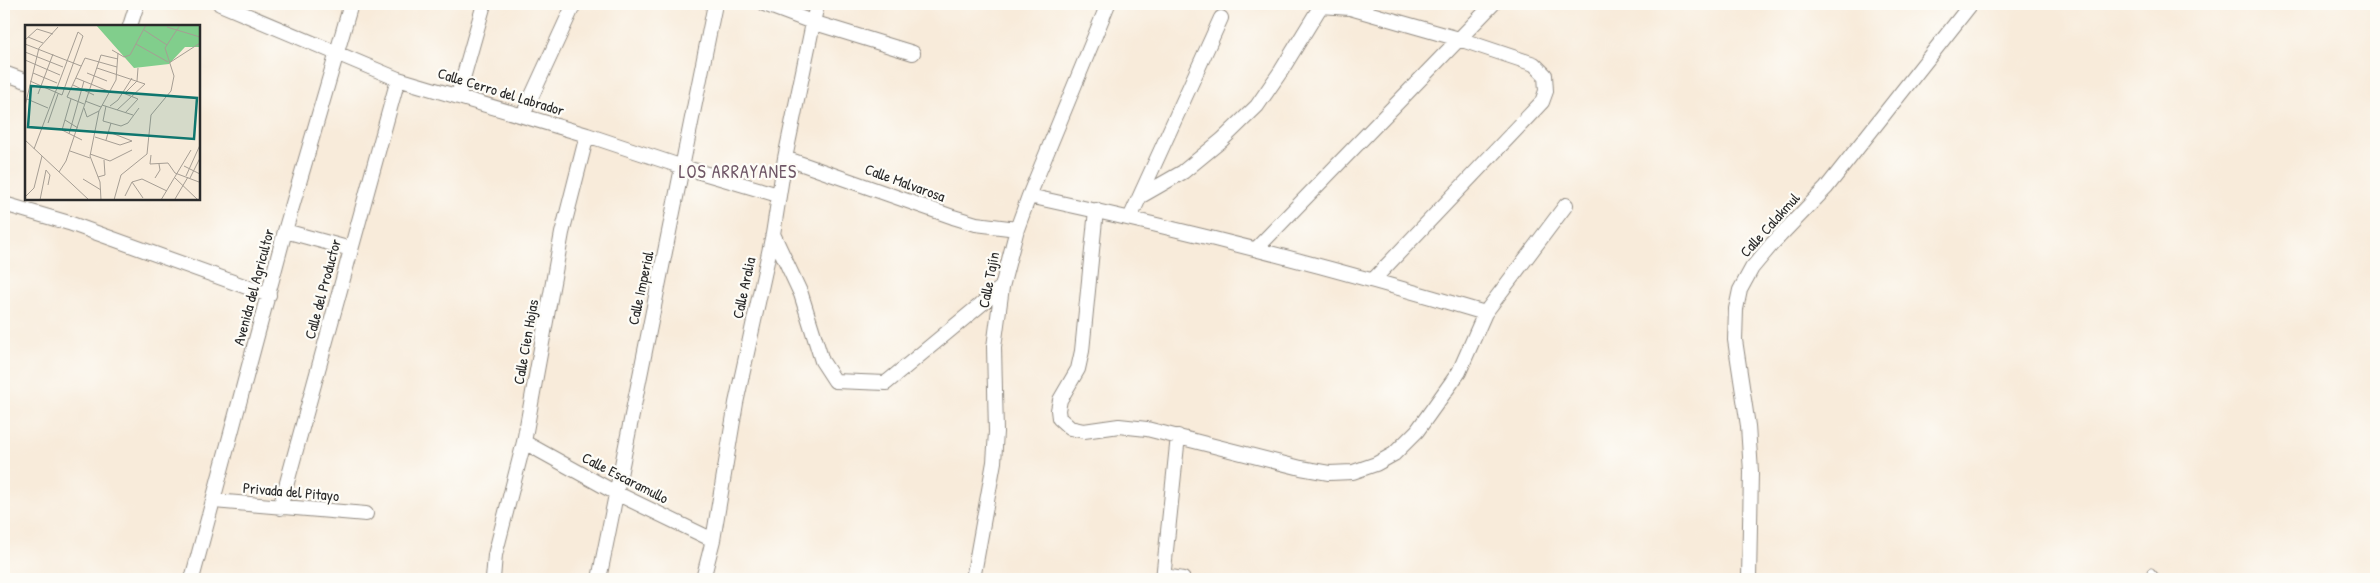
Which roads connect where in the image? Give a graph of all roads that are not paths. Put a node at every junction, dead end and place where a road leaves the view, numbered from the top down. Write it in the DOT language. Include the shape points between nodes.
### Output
graph roads {
  1 [pos="137,4"];
  2 [pos="220,4"];
  3 [pos="351,4"];
  4 [pos="484,4"];
  5 [pos="574,4"];
  6 [pos="715,4"];
  7 [pos="764,4"];
  8 [pos="817,4"];
  9 [pos="1108,4"];
  10 [pos="1493,4"];
  11 [pos="1971,4"];
  12 [pos="1321,5"];
  13 [pos="1352,6"];
  14 [pos="1221,18"];
  15 [pos="812,22"];
  16 [pos="130,25"];
  17 [pos="1459,39"];
  18 [pos="335,52"];
  19 [pos="913,53"];
  20 [pos="4,73"];
  21 [pos="398,79"];
  22 [pos="25,80"];
  23 [pos="458,96"];
  24 [pos="522,115"];
  25 [pos="587,135"];
  26 [pos="785,158"];
  27 [pos="683,167"];
  28 [pos="778,196"];
  29 [pos="1029,196"];
  30 [pos="1141,196"];
  31 [pos="4,204"];
  32 [pos="1566,205"];
  33 [pos="1096,210"];
  34 [pos="1130,218"];
  35 [pos="1017,229"];
  36 [pos="285,231"];
  37 [pos="773,234"];
  38 [pos="351,249"];
  39 [pos="1256,249"];
  40 [pos="1373,280"];
  41 [pos="1002,287"];
  42 [pos="269,295"];
  43 [pos="1485,313"];
  44 [pos="1178,436"];
  45 [pos="524,442"];
  46 [pos="616,493"];
  47 [pos="214,501"];
  48 [pos="280,508"];
  49 [pos="366,514"];
  50 [pos="713,540"];
  51 [pos="2151,572"];
  52 [pos="1164,577"];
  53 [pos="192,579"];
  54 [pos="493,579"];
  55 [pos="599,579"];
  56 [pos="703,579"];
  57 [pos="973,579"];
  58 [pos="1183,579"];
  59 [pos="1749,579"];
  60 [pos="2157,579"];
  1 -- 16 [label="street"];
  2 -- 18 [label="street, Calle Cerro del Labrador"];
  3 -- 18 [label="street, Avenida del Agricultor"];
  4 -- 23 [label="street"];
  5 -- 24 [label="street"];
  6 -- 27 [label="street, Calle Imperial"];
  7 -- 15 [label="street"];
  8 -- 15 [label="street, Calle Aralia"];
  9 -- 29 [label="street, Calle Tajín"];
  10 -- 17 [label="street"];
  11 -- 59 [label="street, Calle Calakmul" via="1826,188 1752,268 1740,290 1735,340 1748,426 1751,472"];
  12 -- 13 [label="street"];
  12 -- 30 [label="street" via="1257,106 1183,172"];
  13 -- 17 [label="street"];
  14 -- 30 [label="street"];
  15 -- 19 [label="street"];
  15 -- 26 [label="street, Calle Aralia"];
  17 -- 39 [label="street"];
  17 -- 40 [label="street" via="1534,64 1545,75 1546,91 1542,102"];
  18 -- 21 [label="street, Calle Cerro del Labrador"];
  18 -- 36 [label="street, Avenida del Agricultor"];
  20 -- 22 [label="street"];
  21 -- 23 [label="street, Calle Cerro del Labrador"];
  21 -- 38 [label="street, Calle del Productor"];
  23 -- 24 [label="street, Calle Cerro del Labrador"];
  24 -- 25 [label="street, Calle Cerro del Labrador"];
  25 -- 27 [label="street, Calle Cerro del Labrador"];
  25 -- 45 [label="street, Calle Cien Hojas" via="562,232"];
  26 -- 28 [label="street, Calle Aralia"];
  26 -- 35 [label="street, Calle Malvarosa" via="976,224"];
  27 -- 28 [label="street, Calle Cerro del Labrador"];
  27 -- 46 [label="street, Calle Imperial"];
  28 -- 37 [label="street, Calle Aralia"];
  29 -- 33 [label="street"];
  29 -- 35 [label="street, Calle Tajín"];
  30 -- 34 [label="street"];
  31 -- 42 [label="street" via="69,223"];
  32 -- 43 [label="street"];
  33 -- 34 [label="street"];
  33 -- 44 [label="street" via="1082,351 1072,382 1060,400 1059,418 1070,428 1084,431 1119,426"];
  34 -- 39 [label="street"];
  35 -- 41 [label="street, Calle Tajín"];
  36 -- 38 [label="street"];
  36 -- 42 [label="street, Avenida del Agricultor"];
  37 -- 41 [label="street" via="801,294 822,361 835,381 886,383"];
  37 -- 50 [label="street, Calle Aralia" via="736,403"];
  38 -- 48 [label="street, Calle del Productor"];
  39 -- 40 [label="street"];
  40 -- 43 [label="street"];
  41 -- 57 [label="street, Calle Tajín" via="994,348 994,462"];
  42 -- 47 [label="street, Avenida del Agricultor"];
  43 -- 44 [label="street" via="1459,372 1417,431 1394,454 1376,464 1354,472 1329,473"];
  44 -- 52 [label="street"];
  45 -- 46 [label="street, Calle Escaramullo"];
  45 -- 54 [label="street, Calle Cien Hojas" via="495,555"];
  46 -- 50 [label="street, Calle Escaramullo"];
  46 -- 55 [label="street, Calle Imperial"];
  47 -- 48 [label="street, Privada del Pitayo"];
  47 -- 53 [label="street, Avenida del Agricultor"];
  48 -- 49 [label="street, Privada del Pitayo"];
  50 -- 56 [label="street, Calle Aralia"];
  51 -- 60 [label="lane"];
  52 -- 58 [label="street"];
}
